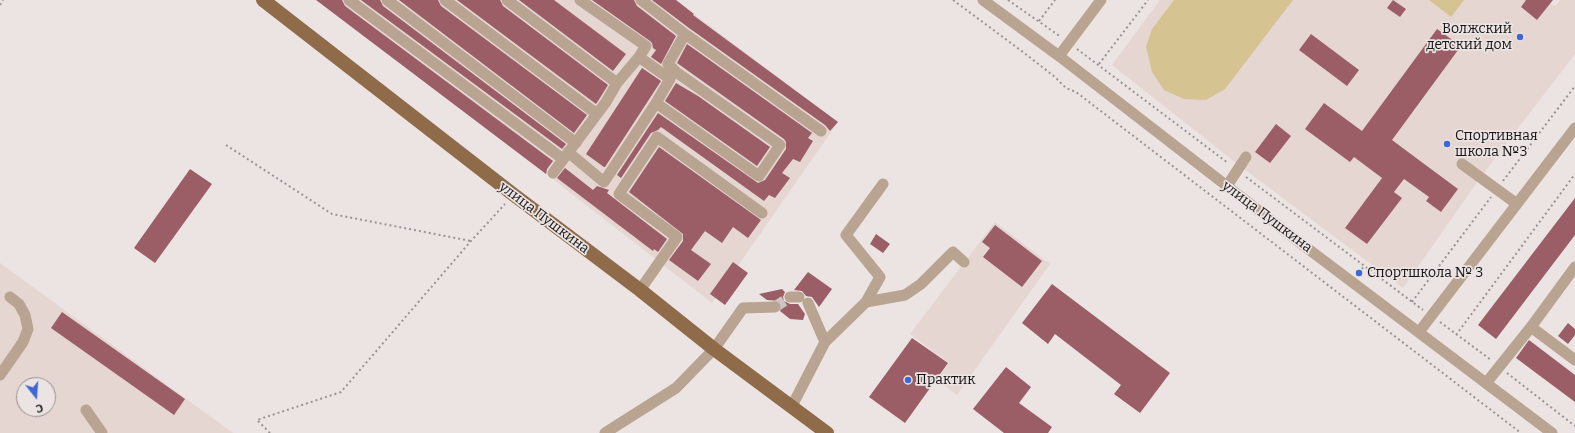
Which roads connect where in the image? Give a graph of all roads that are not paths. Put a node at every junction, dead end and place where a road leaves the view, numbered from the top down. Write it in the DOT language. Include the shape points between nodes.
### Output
graph roads {
  1 [pos="263,0"];
  2 [pos="349,0"];
  3 [pos="387,0"];
  4 [pos="445,0"];
  5 [pos="507,0"];
  6 [pos="580,0"];
  7 [pos="641,0"];
  8 [pos="1101,0"];
  9 [pos="985,1"];
  10 [pos="685,34"];
  11 [pos="1058,56"];
  12 [pos="639,57"];
  13 [pos="673,75"];
  14 [pos="618,83"];
  15 [pos="656,103"];
  16 [pos="597,114"];
  17 [pos="1575,128"];
  18 [pos="821,131"];
  19 [pos="1571,138"];
  20 [pos="576,143"];
  21 [pos="566,156"];
  22 [pos="1246,157"];
  23 [pos="1462,164"];
  24 [pos="553,173"];
  25 [pos="604,182"];
  26 [pos="883,184"];
  27 [pos="1227,186"];
  28 [pos="618,194"];
  29 [pos="1517,204"];
  30 [pos="762,213"];
  31 [pos="964,262"];
  32 [pos="1575,267"];
  33 [pos="640,290"];
  34 [pos="10,297"];
  35 [pos="799,299"];
  36 [pos="866,302"];
  37 [pos="775,307"];
  38 [pos="1531,327"];
  39 [pos="1419,332"];
  40 [pos="825,342"];
  41 [pos="714,349"];
  42 [pos="1575,360"];
  43 [pos="0,375"];
  44 [pos="1487,382"];
  45 [pos="792,406"];
  46 [pos="86,410"];
  47 [pos="102,433"];
  48 [pos="605,433"];
  49 [pos="827,433"];
  50 [pos="1552,433"];
  1 -- 33 [label="main road, улица Пушкина"];
  2 -- 21 [label="street"];
  3 -- 20 [label="street"];
  4 -- 16 [label="street"];
  5 -- 14 [label="street"];
  6 -- 12 [label="street" via="646,46"];
  7 -- 10 [label="street"];
  8 -- 11 [label="street"];
  9 -- 11 [label="street, улица Пушкина"];
  10 -- 13 [label="street" via="668,64"];
  10 -- 18 [label="street"];
  11 -- 27 [label="street, улица Пушкина"];
  12 -- 13 [label="street"];
  12 -- 14 [label="street"];
  13 -- 15 [label="street"];
  13 -- 15 [label="street" via="780,145 759,176"];
  14 -- 16 [label="street"];
  15 -- 25 [label="street"];
  16 -- 20 [label="street"];
  17 -- 19 [label="street"];
  19 -- 29 [label="street"];
  20 -- 21 [label="street"];
  21 -- 24 [label="street"];
  21 -- 25 [label="street"];
  22 -- 27 [label="street"];
  23 -- 29 [label="street"];
  25 -- 28 [label="street"];
  26 -- 36 [label="street" via="846,235 880,278"];
  27 -- 39 [label="street, улица Пушкина"];
  28 -- 30 [label="street" via="657,137"];
  28 -- 33 [label="street" via="677,237"];
  29 -- 39 [label="street"];
  31 -- 36 [label="street" via="953,252 921,284 905,295"];
  32 -- 38 [label="street"];
  33 -- 41 [label="main road, улица Пушкина"];
  34 -- 43 [label="street" via="19,304 28,329 23,342"];
  35 -- 40 [label="street"];
  36 -- 40 [label="street"];
  37 -- 41 [label="street" via="743,308"];
  38 -- 42 [label="street"];
  38 -- 44 [label="street"];
  39 -- 44 [label="street, улица Пушкина"];
  40 -- 45 [label="street"];
  41 -- 45 [label="main road, улица Пушкина"];
  41 -- 48 [label="street" via="676,388"];
  44 -- 50 [label="street, улица Пушкина"];
  45 -- 49 [label="main road, улица Пушкина"];
  46 -- 47 [label="street"];
}
